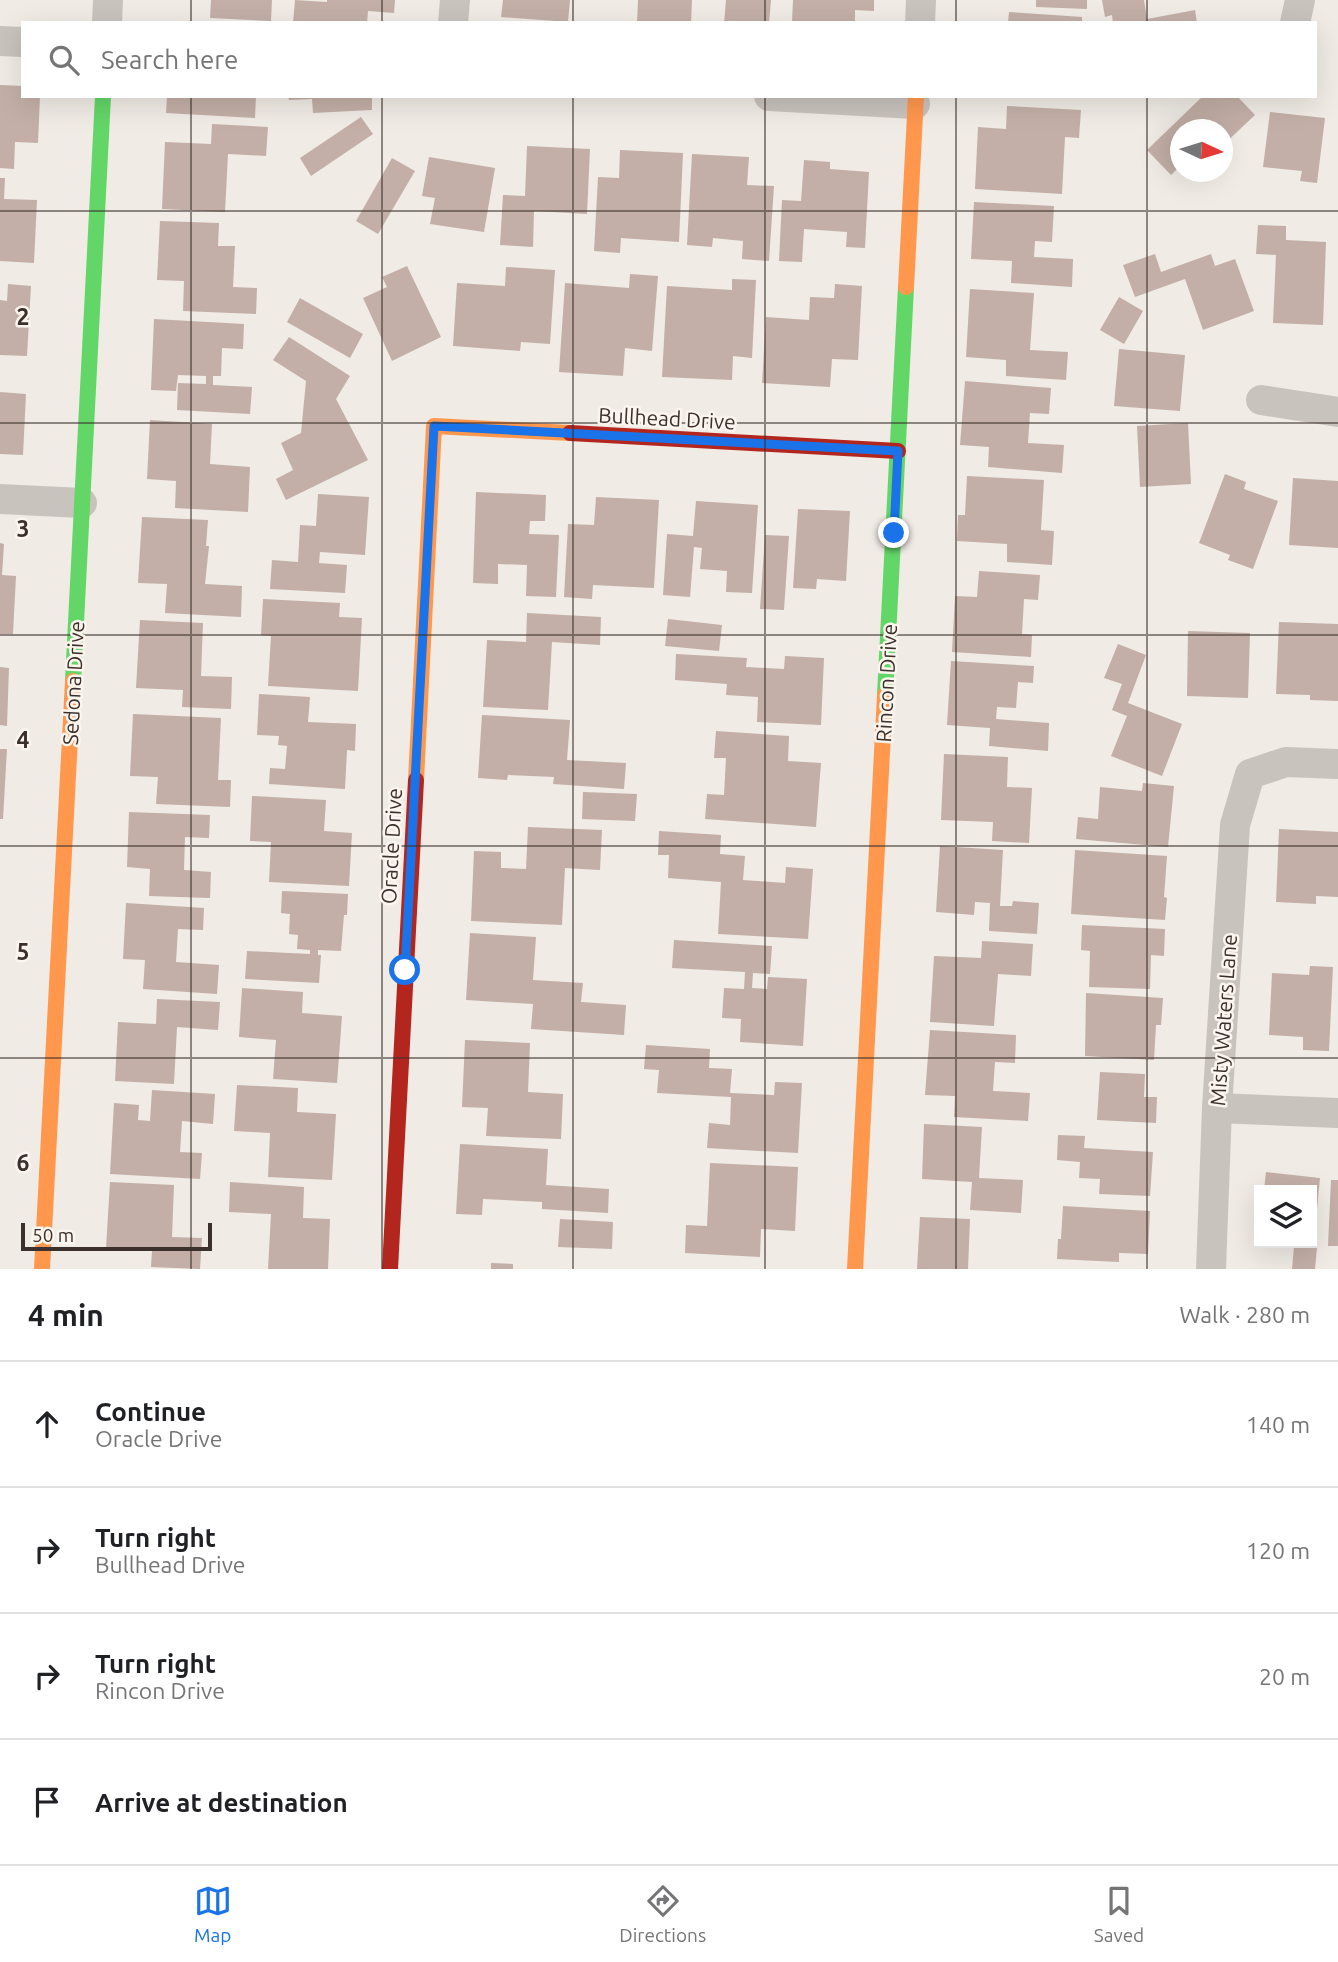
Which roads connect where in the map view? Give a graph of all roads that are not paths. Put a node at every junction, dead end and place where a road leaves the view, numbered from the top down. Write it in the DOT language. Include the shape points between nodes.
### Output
graph roads {
  1 [pos="108,0"];
  2 [pos="455,0"];
  3 [pos="921,0"];
  4 [pos="1300,0"];
  5 [pos="107,21"];
  6 [pos="453,21"];
  7 [pos="920,21"];
  8 [pos="1295,21"];
  9 [pos="0,41"];
  10 [pos="21,42"];
  11 [pos="103,98"];
  12 [pos="842,98"];
  13 [pos="915,100"];
  14 [pos="1261,400"];
  15 [pos="1338,412"];
  16 [pos="434,426"];
  17 [pos="898,451"];
  18 [pos="0,499"];
  19 [pos="82,503"];
  20 [pos="1338,764"];
  21 [pos="1217,1108"];
  22 [pos="1338,1113"];
  23 [pos="43,1269"];
  24 [pos="390,1269"];
  25 [pos="855,1269"];
  26 [pos="1211,1269"];
  1 -- 5 [label="street"];
  2 -- 6 [label="street"];
  3 -- 7 [label="street"];
  4 -- 8 [label="street"];
  9 -- 10 [label="street"];
  11 -- 19 [label="street, Sedona Drive"];
  12 -- 13 [label="street"];
  13 -- 17 [label="street, Rincon Drive"];
  14 -- 15 [label="street"];
  16 -- 17 [label="street, Bullhead Drive"];
  16 -- 24 [label="street, Oracle Drive"];
  17 -- 25 [label="street, Rincon Drive"];
  18 -- 19 [label="street"];
  19 -- 23 [label="street, Sedona Drive"];
  20 -- 21 [label="street, Misty Waters Lane" via="1286,762 1250,774 1235,825"];
  21 -- 22 [label="street"];
  21 -- 26 [label="street, Misty Waters Lane"];
}
